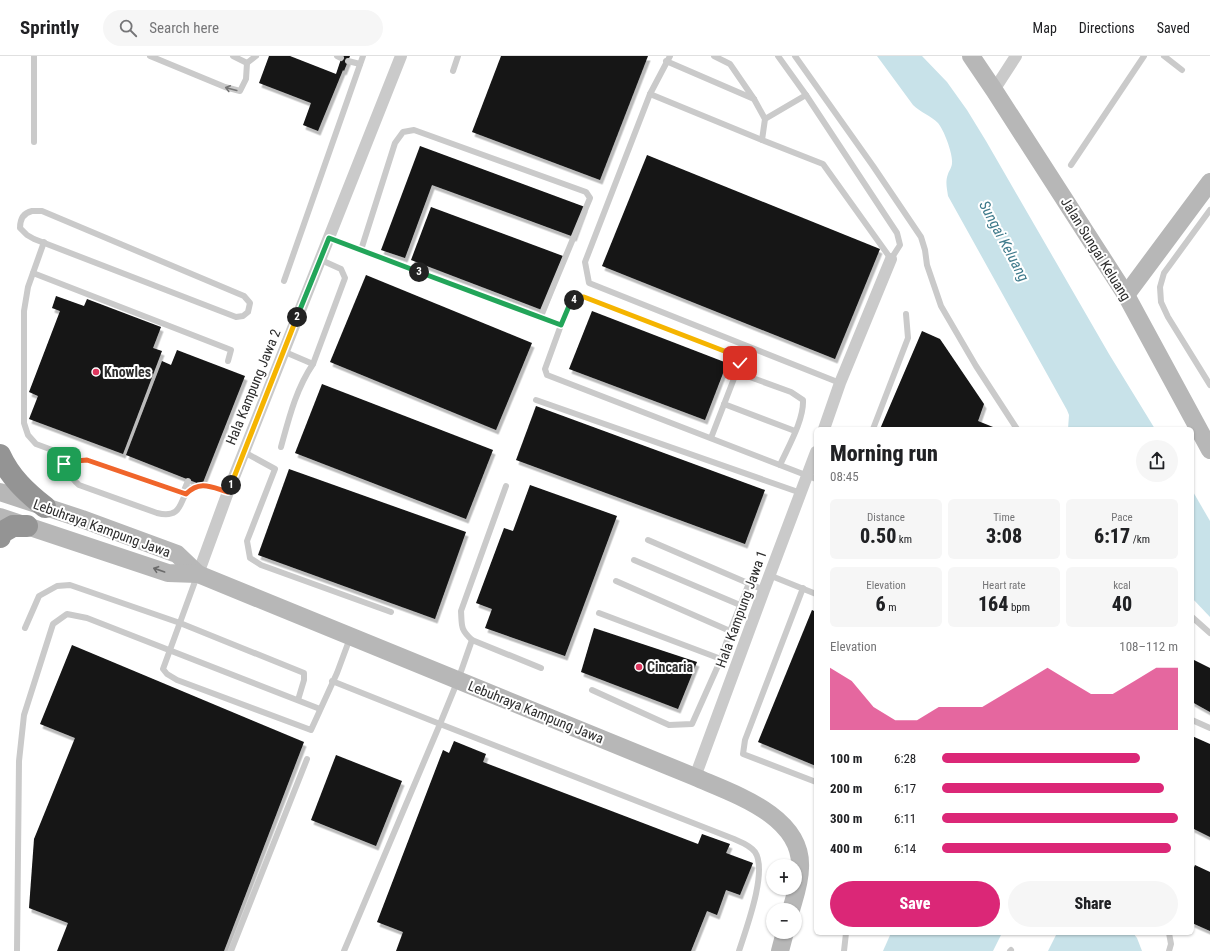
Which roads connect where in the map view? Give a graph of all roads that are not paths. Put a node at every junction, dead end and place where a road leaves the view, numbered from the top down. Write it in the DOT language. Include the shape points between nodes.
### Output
graph roads {
  1 [pos="34,56"];
  2 [pos="150,56"];
  3 [pos="233,56"];
  4 [pos="256,56"];
  5 [pos="363,56"];
  6 [pos="401,56"];
  7 [pos="458,56"];
  8 [pos="714,56"];
  9 [pos="778,56"];
  10 [pos="795,56"];
  11 [pos="971,56"];
  12 [pos="1016,56"];
  13 [pos="1144,56"];
  14 [pos="1164,56"];
  15 [pos="668,59"];
  16 [pos="348,60"];
  17 [pos="247,63"];
  18 [pos="360,64"];
  19 [pos="1182,70"];
  20 [pos="453,71"];
  21 [pos="994,90"];
  22 [pos="650,94"];
  23 [pos="806,95"];
  24 [pos="754,99"];
  25 [pos="765,119"];
  26 [pos="762,140"];
  27 [pos="34,142"];
  28 [pos="1071,165"];
  29 [pos="1210,182"];
  30 [pos="1210,210"];
  31 [pos="329,238"];
  32 [pos="44,242"];
  33 [pos="361,250"];
  34 [pos="891,259"];
  35 [pos="320,260"];
  36 [pos="33,273"];
  37 [pos="284,281"];
  38 [pos="1126,295"];
  39 [pos="906,314"];
  40 [pos="540,318"];
  41 [pos="561,325"];
  42 [pos="285,352"];
  43 [pos="228,361"];
  44 [pos="313,364"];
  45 [pos="736,372"];
  46 [pos="840,383"];
  47 [pos="1210,385"];
  48 [pos="536,400"];
  49 [pos="724,404"];
  50 [pos="825,427"];
  51 [pos="874,427"];
  52 [pos="1016,427"];
  53 [pos="795,431"];
  54 [pos="711,438"];
  55 [pos="281,446"];
  56 [pos="1210,450"];
  57 [pos="244,452"];
  58 [pos="0,455"];
  59 [pos="64,464"];
  60 [pos="780,465"];
  61 [pos="814,465"];
  62 [pos="812,478"];
  63 [pos="188,481"];
  64 [pos="506,486"];
  65 [pos="0,492"];
  66 [pos="228,492"];
  67 [pos="184,493"];
  68 [pos="801,493"];
  69 [pos="45,507"];
  70 [pos="0,517"];
  71 [pos="27,526"];
  72 [pos="0,537"];
  73 [pos="648,540"];
  74 [pos="634,560"];
  75 [pos="198,574"];
  76 [pos="769,575"];
  77 [pos="616,581"];
  78 [pos="749,583"];
  79 [pos="803,588"];
  80 [pos="764,590"];
  81 [pos="814,593"];
  82 [pos="740,605"];
  83 [pos="391,612"];
  84 [pos="599,613"];
  85 [pos="1194,619"];
  86 [pos="180,623"];
  87 [pos="25,628"];
  88 [pos="730,631"];
  89 [pos="1210,633"];
  90 [pos="350,636"];
  91 [pos="472,640"];
  92 [pos="170,651"];
  93 [pos="721,659"];
  94 [pos="541,668"];
  95 [pos="458,680"];
  96 [pos="332,681"];
  97 [pos="592,690"];
  98 [pos="298,700"];
  99 [pos="320,709"];
  100 [pos="1194,721"];
  101 [pos="440,724"];
  102 [pos="1210,728"];
  103 [pos="307,759"];
  104 [pos="695,777"];
  105 [pos="814,781"];
  106 [pos="793,903"];
  107 [pos="846,935"];
  108 [pos="1169,935"];
  109 [pos="783,939"];
  110 [pos="17,951"];
  111 [pos="231,951"];
  112 [pos="344,951"];
  113 [pos="739,951"];
  114 [pos="780,951"];
  115 [pos="844,951"];
  116 [pos="1169,951"];
  1 -- 27 [label="lane"];
  17 -- 2 [label="lane, one-way" via="246,79 240,91"];
  3 -- 17 [label="lane"];
  4 -- 17 [label="lane"];
  5 -- 18 [label="lane"];
  6 -- 31 [label="street, Hala Kampung Jawa 2"];
  7 -- 20 [label="lane"];
  8 -- 24 [label="lane" via="730,64"];
  9 -- 23 [label="lane"];
  10 -- 52 [label="lane" via="921,237 940,306"];
  11 -- 21 [label="street, Jalan Sungai Keluang"];
  12 -- 21 [label="street"];
  13 -- 28 [label="lane"];
  14 -- 19 [label="lane"];
  15 -- 22 [label="lane"];
  15 -- 24 [label="lane"];
  16 -- 18 [label="lane"];
  18 -- 37 [label="lane"];
  21 -- 38 [label="street, Jalan Sungai Keluang"];
  22 -- 26 [label="lane"];
  22 -- 46 [label="lane" via="585,262 589,283"];
  23 -- 25 [label="lane"];
  23 -- 34 [label="lane" via="897,233 900,245"];
  24 -- 25 [label="lane"];
  25 -- 26 [label="lane"];
  26 -- 34 [label="lane" via="823,164"];
  29 -- 38 [label="street"];
  30 -- 47 [label="lane" via="1164,273 1160,287 1161,302 1168,317"];
  31 -- 33 [label="lane"];
  31 -- 35 [label="street, Hala Kampung Jawa 2"];
  32 -- 32 [label="lane" via="27,235 20,228 20,222 27,212 42,211 244,296 250,307 246,315 236,317"];
  32 -- 36 [label="lane"];
  33 -- 40 [label="lane"];
  33 -- 40 [label="lane" via="395,143 403,132 414,130 586,192 590,198"];
  34 -- 46 [label="street"];
  35 -- 42 [label="street, Hala Kampung Jawa 2"];
  35 -- 44 [label="lane" via="341,269 345,278"];
  36 -- 43 [label="lane" via="231,350"];
  36 -- 59 [label="lane" via="24,311 24,423 28,436 36,444 63,454"];
  38 -- 56 [label="street, Jalan Sungai Keluang"];
  39 -- 51 [label="lane" via="908,338"];
  40 -- 41 [label="lane"];
  41 -- 45 [label="lane" via="569,306 574,300 584,297 732,354 740,363"];
  41 -- 54 [label="lane" via="545,369 547,375"];
  42 -- 44 [label="lane"];
  42 -- 57 [label="street, Hala Kampung Jawa 2"];
  44 -- 55 [label="lane" via="293,402"];
  45 -- 49 [label="lane"];
  45 -- 53 [label="lane" via="791,392 803,400 804,408"];
  46 -- 50 [label="street"];
  48 -- 68 [label="lane"];
  49 -- 53 [label="lane"];
  49 -- 54 [label="lane"];
  53 -- 60 [label="lane"];
  54 -- 60 [label="lane"];
  57 -- 66 [label="street, Hala Kampung Jawa 2"];
  57 -- 83 [label="lane" via="275,469 247,541 250,558 261,565"];
  58 -- 69 [label="highway" via="17,482"];
  59 -- 67 [label="lane" via="87,460"];
  59 -- 67 [label="lane" via="71,478 79,485 164,515 178,511"];
  60 -- 62 [label="lane"];
  61 -- 62 [label="street, Hala Kampung Jawa 1"];
  62 -- 68 [label="street, Hala Kampung Jawa 1"];
  63 -- 67 [label="lane"];
  64 -- 91 [label="lane" via="461,611 464,632"];
  65 -- 69 [label="street, Lebuhraya Kampung Jawa"];
  66 -- 67 [label="lane" via="196,486"];
  66 -- 75 [label="street, Hala Kampung Jawa 2"];
  68 -- 76 [label="street, Hala Kampung Jawa 1"];
  69 -- 75 [label="street, Lebuhraya Kampung Jawa" via="177,554"];
  70 -- 71 [label="street, Lebuhraya Kampung Jawa"];
  71 -- 72 [label="highway" via="13,526 1,533"];
  75 -- 71 [label="street, Lebuhraya Kampung Jawa, one-way" via="168,573"];
  73 -- 78 [label="lane"];
  74 -- 82 [label="lane"];
  75 -- 86 [label="lane"];
  75 -- 90 [label="street, Lebuhraya Kampung Jawa"];
  76 -- 79 [label="lane"];
  76 -- 80 [label="street, Hala Kampung Jawa 1"];
  77 -- 88 [label="lane"];
  78 -- 80 [label="lane"];
  78 -- 82 [label="lane"];
  79 -- 81 [label="lane"];
  79 -- 105 [label="lane" via="745,740 743,754"];
  80 -- 104 [label="street, Hala Kampung Jawa 1"];
  82 -- 88 [label="lane"];
  84 -- 93 [label="lane"];
  85 -- 89 [label="lane"];
  86 -- 87 [label="lane" via="70,585 57,586 40,596"];
  86 -- 92 [label="lane"];
  86 -- 98 [label="lane" via="304,673"];
  88 -- 93 [label="lane"];
  90 -- 95 [label="street, Lebuhraya Kampung Jawa"];
  90 -- 96 [label="lane"];
  91 -- 94 [label="lane"];
  91 -- 95 [label="lane"];
  92 -- 98 [label="lane"];
  92 -- 99 [label="lane" via="163,670 177,680 308,730 312,729"];
  92 -- 110 [label="lane" via="87,618 67,614 53,624 24,715 19,761"];
  93 -- 97 [label="lane" via="692,724 669,725"];
  95 -- 101 [label="lane"];
  95 -- 104 [label="street, Lebuhraya Kampung Jawa"];
  96 -- 99 [label="lane"];
  96 -- 101 [label="lane"];
  98 -- 99 [label="lane"];
  100 -- 102 [label="lane"];
  101 -- 112 [label="lane"];
  101 -- 113 [label="lane" via="749,846 755,852 759,865 758,886"];
  103 -- 111 [label="lane"];
  104 -- 106 [label="street, Lebuhraya Kampung Jawa" via="757,805 786,828 796,842 799,853 798,884"];
  107 -- 115 [label="lane"];
  108 -- 116 [label="lane"];
  109 -- 114 [label="street"];
}
